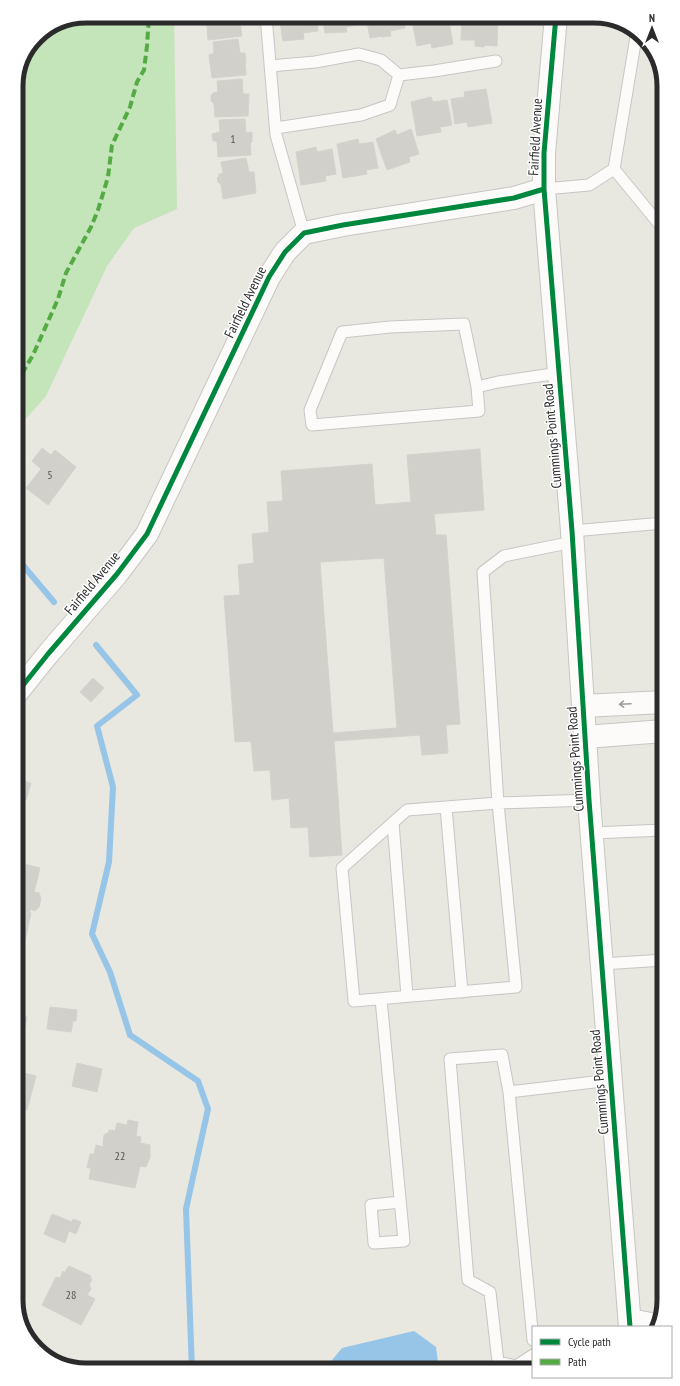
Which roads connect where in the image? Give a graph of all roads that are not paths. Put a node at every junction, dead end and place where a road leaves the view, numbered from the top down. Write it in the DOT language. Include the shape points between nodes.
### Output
graph roads {
  1 [pos="267,23"];
  2 [pos="555,23"];
  3 [pos="634,48"];
  4 [pos="496,61"];
  5 [pos="270,66"];
  6 [pos="398,75"];
  7 [pos="276,128"];
  8 [pos="614,169"];
  9 [pos="544,189"];
  10 [pos="657,221"];
  11 [pos="304,233"];
  12 [pos="559,373"];
  13 [pos="477,387"];
  14 [pos="657,524"];
  15 [pos="573,537"];
  16 [pos="23,685"];
  17 [pos="657,702"];
  18 [pos="583,706"];
  19 [pos="657,732"];
  20 [pos="585,737"];
  21 [pos="589,800"];
  22 [pos="498,803"];
  23 [pos="446,807"];
  24 [pos="393,823"];
  25 [pos="657,830"];
  26 [pos="592,833"];
  27 [pos="657,960"];
  28 [pos="602,964"];
  29 [pos="462,992"];
  30 [pos="407,996"];
  31 [pos="381,999"];
  32 [pos="611,1080"];
  33 [pos="509,1092"];
  34 [pos="400,1202"];
  35 [pos="630,1324"];
  36 [pos="652,1325"];
  37 [pos="532,1330"];
  38 [pos="532,1357"];
  39 [pos="502,1363"];
  40 [pos="521,1363"];
  1 -- 5 [label="lane"];
  2 -- 9 [label="street, Fairfield Avenue" via="544,153"];
  3 -- 8 [label="lane"];
  4 -- 6 [label="lane"];
  5 -- 6 [label="lane" via="315,62 359,54 381,60"];
  5 -- 7 [label="lane"];
  6 -- 7 [label="lane" via="390,105 361,115"];
  7 -- 11 [label="lane"];
  8 -- 9 [label="lane" via="589,185"];
  8 -- 10 [label="lane"];
  9 -- 11 [label="street, Fairfield Avenue" via="514,198"];
  9 -- 12 [label="street, Cummings Point Road"];
  11 -- 16 [label="street, Fairfield Avenue" via="285,252 269,277 147,534 117,574"];
  12 -- 13 [label="lane"];
  12 -- 15 [label="street, Cummings Point Road"];
  13 -- 13 [label="lane" via="479,411 312,425 310,410 342,332 464,324"];
  14 -- 15 [label="lane"];
  15 -- 18 [label="street, Cummings Point Road"];
  15 -- 22 [label="lane" via="504,556 482,572"];
  17 -- 18 [label="street, one-way"];
  18 -- 20 [label="street, Cummings Point Road"];
  19 -- 20 [label="street"];
  20 -- 21 [label="street, Cummings Point Road"];
  21 -- 22 [label="lane"];
  21 -- 26 [label="street, Cummings Point Road"];
  22 -- 23 [label="lane"];
  22 -- 29 [label="lane" via="516,987"];
  23 -- 24 [label="lane" via="408,810"];
  23 -- 29 [label="lane"];
  24 -- 30 [label="lane"];
  24 -- 31 [label="lane" via="342,868 354,1002"];
  25 -- 26 [label="lane"];
  26 -- 28 [label="street, Cummings Point Road"];
  27 -- 28 [label="lane"];
  28 -- 32 [label="street, Cummings Point Road"];
  29 -- 30 [label="lane"];
  30 -- 31 [label="lane"];
  31 -- 34 [label="lane"];
  32 -- 33 [label="lane"];
  32 -- 35 [label="street, Cummings Point Road"];
  33 -- 37 [label="lane"];
  33 -- 39 [label="lane" via="502,1055 450,1058 468,1280 490,1292 498,1362"];
  35 -- 36 [label="street"];
  38 -- 40 [label="lane"];
}
